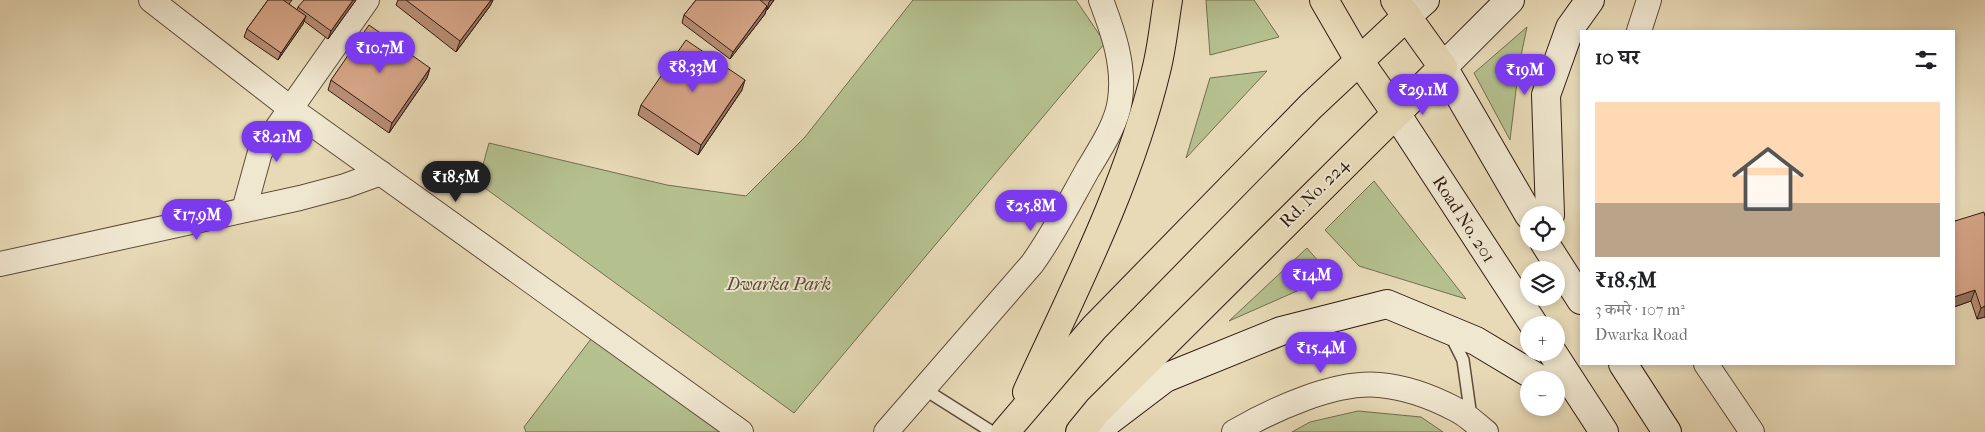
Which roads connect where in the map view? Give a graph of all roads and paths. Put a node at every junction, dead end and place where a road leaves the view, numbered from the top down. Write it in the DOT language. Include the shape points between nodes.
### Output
graph roads {
  1 [pos="151,0"];
  2 [pos="366,0"];
  3 [pos="1101,0"];
  4 [pos="1168,0"];
  5 [pos="1324,0"];
  6 [pos="1510,0"];
  7 [pos="1590,0"];
  8 [pos="1649,0"];
  9 [pos="1409,5"];
  10 [pos="1639,30"];
  11 [pos="1360,62"];
  12 [pos="1443,67"];
  13 [pos="290,108"];
  14 [pos="1395,112"];
  15 [pos="381,173"];
  16 [pos="1523,206"];
  17 [pos="1550,206"];
  18 [pos="244,210"];
  19 [pos="1551,251"];
  20 [pos="0,264"];
  21 [pos="1580,298"];
  22 [pos="1528,316"];
  23 [pos="1448,330"];
  24 [pos="1558,361"];
  25 [pos="1624,365"];
  26 [pos="1707,365"];
  27 [pos="1526,371"];
  28 [pos="924,389"];
  29 [pos="1565,394"];
  30 [pos="1588,407"];
  31 [pos="1479,427"];
  32 [pos="1003,429"];
  33 [pos="741,432"];
  34 [pos="886,432"];
  35 [pos="1080,432"];
  36 [pos="1094,432"];
  37 [pos="1234,432"];
  38 [pos="1604,432"];
  39 [pos="1667,432"];
  40 [pos="1752,432"];
  1 -- 13 [label="street"];
  2 -- 13 [label="street"];
  3 -- 28 [label="street" via="1117,45 1120,80 1120,102 1108,134 1044,247"];
  4 -- 32 [label="main road" via="1156,71 1130,154 1087,263"];
  5 -- 11 [label="main road"];
  6 -- 12 [label="main road, Rd. No. 224"];
  7 -- 17 [label="main road" via="1570,28 1546,95"];
  8 -- 10 [label="street"];
  9 -- 11 [label="main road"];
  9 -- 12 [label="main road"];
  11 -- 14 [label="main road"];
  11 -- 32 [label="main road" via="1311,106 1094,328"];
  12 -- 14 [label="main road, Rd. No. 224"];
  12 -- 16 [label="main road"];
  13 -- 15 [label="street"];
  13 -- 18 [label="street" via="260,152"];
  14 -- 22 [label="main road, Road No. 201"];
  14 -- 35 [label="main road, Rd. No. 224" via="1098,410"];
  15 -- 18 [label="street" via="336,188"];
  15 -- 33 [label="street"];
  18 -- 20 [label="street"];
  19 -- 21 [label="main road"];
  23 -- 27 [label="main road" via="1476,341"];
  23 -- 31 [label="lane" via="1463,360"];
  23 -- 36 [label="main road" via="1387,304 1281,331 1165,378"];
  24 -- 30 [label="main road"];
  25 -- 39 [label="main road"];
  26 -- 40 [label="street"];
  28 -- 32 [label="lane"];
  28 -- 34 [label="street"];
  29 -- 30 [label="main road"];
  30 -- 38 [label="main road"];
  31 -- 37 [label="street" via="1457,410 1420,394 1378,385 1346,388 1296,401"];
}
